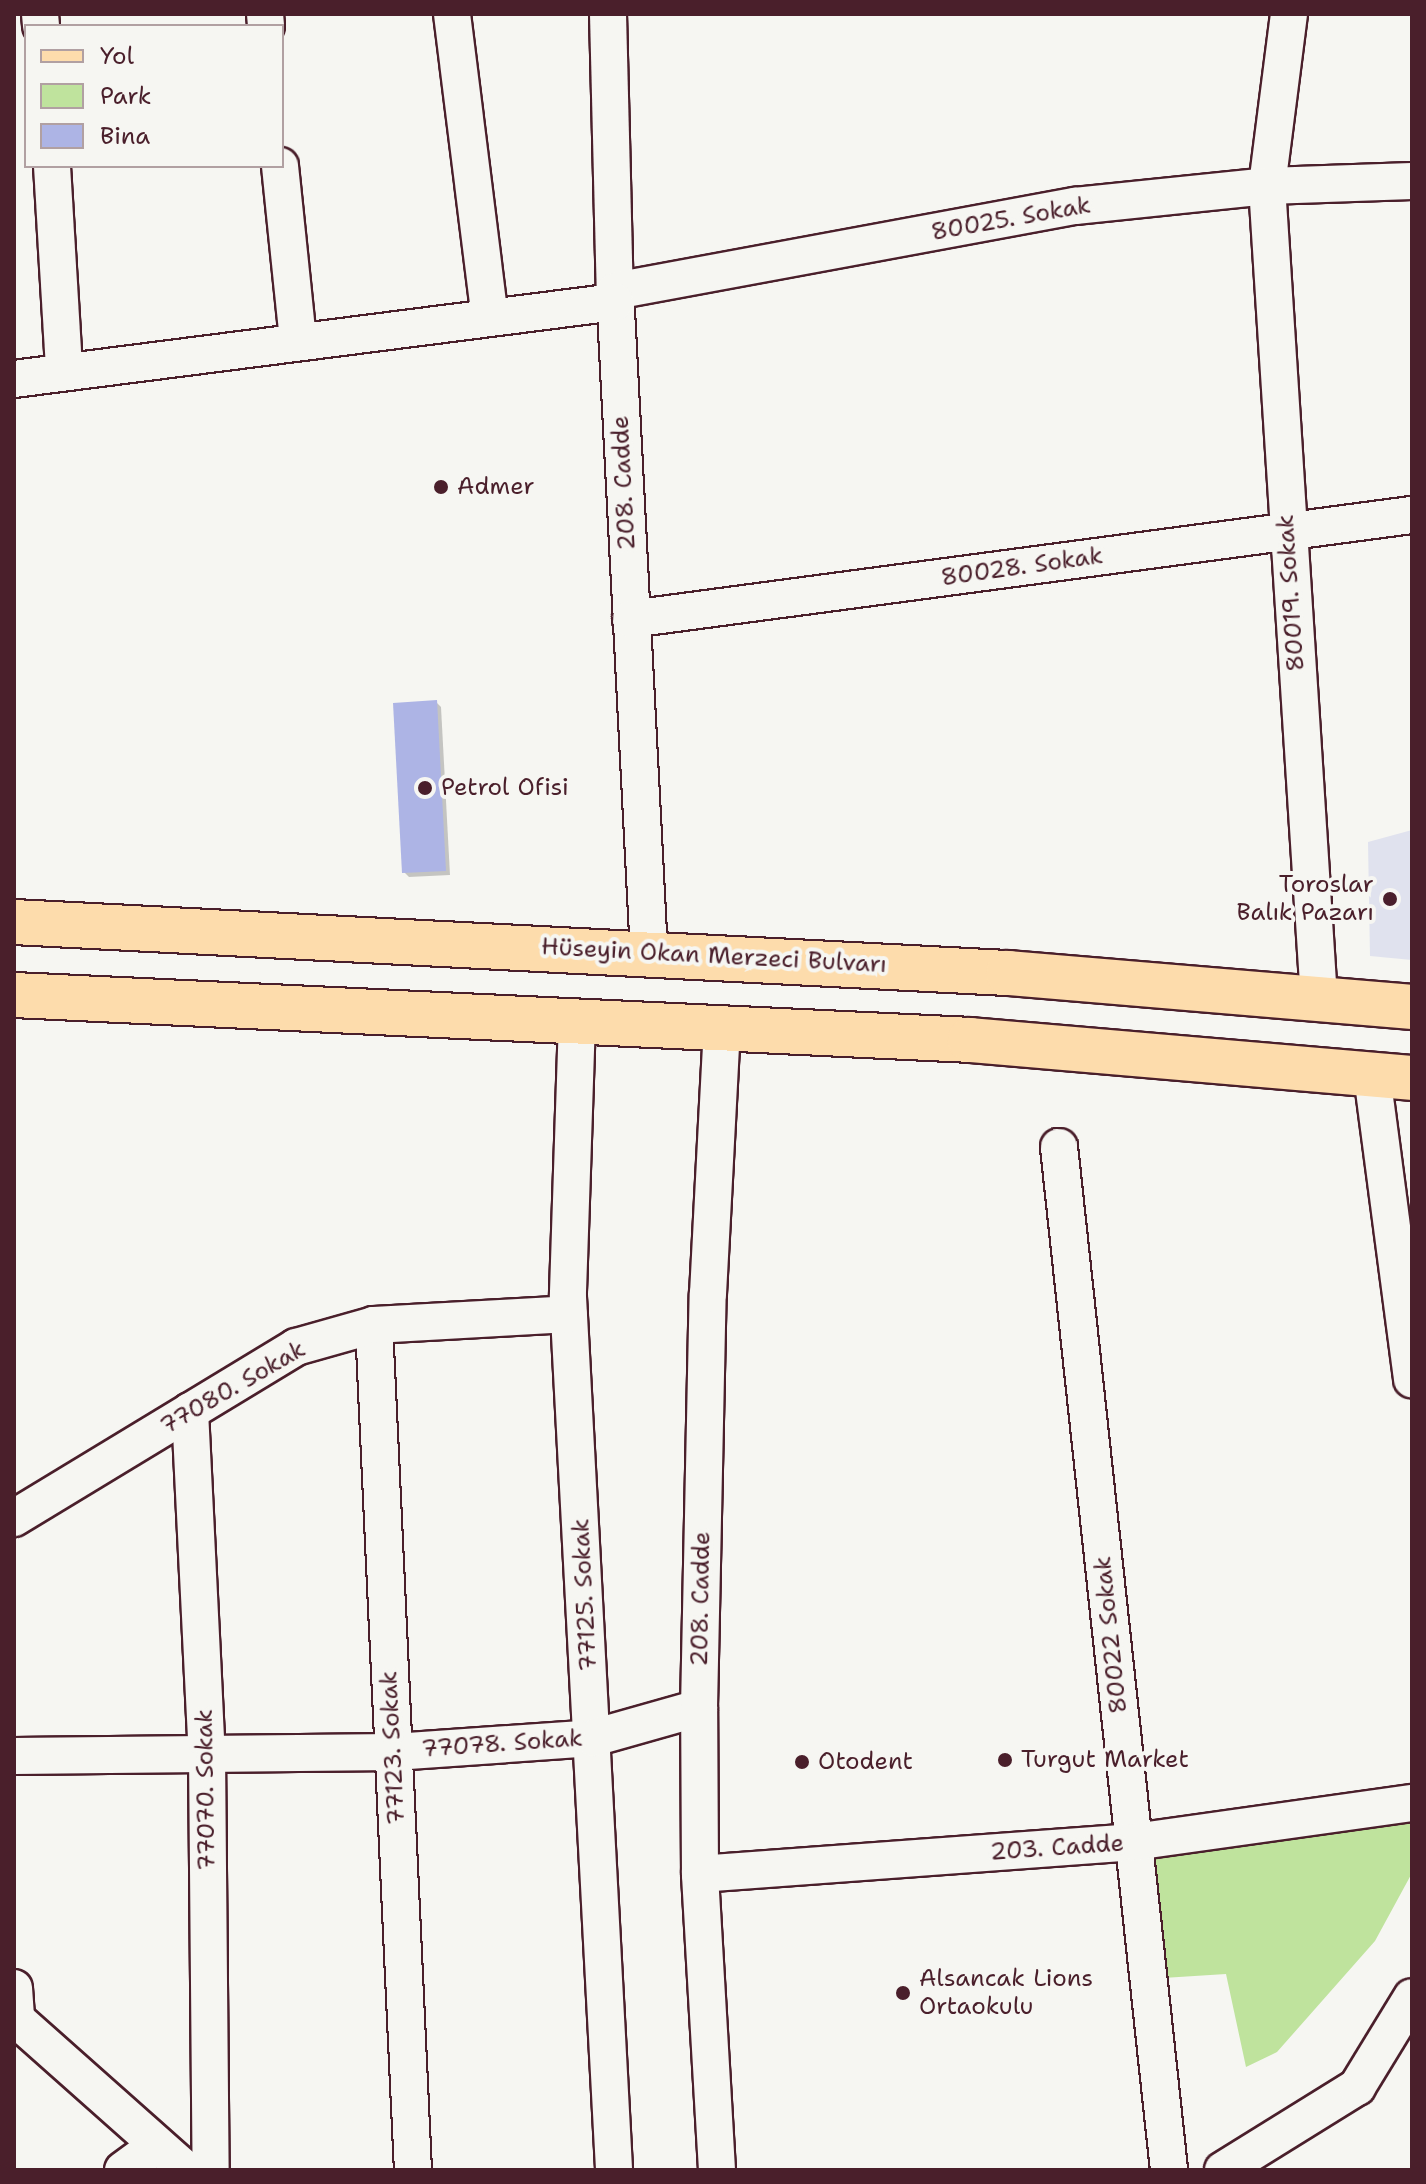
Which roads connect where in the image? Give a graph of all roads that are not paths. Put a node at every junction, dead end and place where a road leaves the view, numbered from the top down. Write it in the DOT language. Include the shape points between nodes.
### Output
graph roads {
  1 [pos="452,14"];
  2 [pos="608,14"];
  3 [pos="1289,14"];
  4 [pos="52,168"];
  5 [pos="280,168"];
  6 [pos="1412,181"];
  7 [pos="1267,186"];
  8 [pos="615,297"];
  9 [pos="490,317"];
  10 [pos="298,341"];
  11 [pos="64,370"];
  12 [pos="14,379"];
  13 [pos="1412,515"];
  14 [pos="1286,531"];
  15 [pos="631,619"];
  16 [pos="14,922"];
  17 [pos="649,952"];
  18 [pos="14,995"];
  19 [pos="1319,999"];
  20 [pos="1412,1007"];
  21 [pos="577,1020"];
  22 [pos="722,1027"];
  23 [pos="1392,1077"];
  24 [pos="1059,1147"];
  25 [pos="569,1314"];
  26 [pos="374,1325"];
  27 [pos="1412,1379"];
  28 [pos="190,1411"];
  29 [pos="14,1518"];
  30 [pos="699,1708"];
  31 [pos="593,1738"];
  32 [pos="394,1752"];
  33 [pos="207,1753"];
  34 [pos="14,1756"];
  35 [pos="1412,1803"];
  36 [pos="1134,1842"];
  37 [pos="700,1874"];
  38 [pos="1412,1997"];
  39 [pos="15,2009"];
  40 [pos="157,2145"];
  41 [pos="123,2170"];
  42 [pos="186,2170"];
  43 [pos="211,2170"];
  44 [pos="413,2170"];
  45 [pos="614,2170"];
  46 [pos="717,2170"];
  47 [pos="1169,2170"];
  48 [pos="1223,2170"];
  1 -- 9 [label="street"];
  2 -- 8 [label="street, 208. Cadde"];
  3 -- 7 [label="street, 80019. Sokak"];
  4 -- 11 [label="street"];
  5 -- 10 [label="street"];
  6 -- 7 [label="street, 80025. Sokak"];
  7 -- 8 [label="street, 80025. Sokak" via="1075,206"];
  7 -- 14 [label="street, 80019. Sokak"];
  8 -- 9 [label="street, 80025. Sokak"];
  8 -- 15 [label="street, 208. Cadde"];
  9 -- 10 [label="street, 80025. Sokak"];
  10 -- 11 [label="street, 80025. Sokak"];
  11 -- 12 [label="street, 80025. Sokak"];
  13 -- 14 [label="street, 80028. Sokak"];
  14 -- 15 [label="street, 80028. Sokak"];
  14 -- 19 [label="street, 80019. Sokak"];
  15 -- 17 [label="street, 208. Cadde"];
  16 -- 17 [label="main road, Hüseyin Okan Merzeci Bulvarı"];
  17 -- 19 [label="main road, Hüseyin Okan Merzeci Bulvarı" via="1008,973"];
  18 -- 21 [label="main road"];
  19 -- 20 [label="main road, Hüseyin Okan Merzeci Bulvarı"];
  21 -- 22 [label="main road"];
  21 -- 25 [label="street, 77125. Sokak"];
  22 -- 23 [label="main road" via="970,1040"];
  22 -- 30 [label="street, 208. Cadde" via="708,1294"];
  23 -- 27 [label="street"];
  24 -- 36 [label="street, 80022 Sokak"];
  25 -- 26 [label="street, 77080. Sokak"];
  25 -- 31 [label="street, 77125. Sokak"];
  26 -- 28 [label="street, 77080. Sokak" via="296,1347"];
  26 -- 32 [label="street, 77123. Sokak"];
  28 -- 29 [label="street, 77080. Sokak"];
  28 -- 33 [label="street, 77070. Sokak"];
  30 -- 31 [label="street, 77078. Sokak"];
  30 -- 37 [label="street, 208. Cadde"];
  31 -- 32 [label="street, 77078. Sokak"];
  31 -- 45 [label="street, 77125. Sokak"];
  32 -- 33 [label="street, 77078. Sokak"];
  32 -- 44 [label="street, 77123. Sokak"];
  33 -- 34 [label="street, 77078. Sokak"];
  33 -- 43 [label="street, 77070. Sokak"];
  35 -- 36 [label="street, 203. Cadde"];
  36 -- 37 [label="street, 203. Cadde"];
  36 -- 47 [label="street, 80022 Sokak"];
  37 -- 46 [label="street, 208. Cadde"];
  38 -- 48 [label="street" via="1357,2087"];
  39 -- 40 [label="street"];
  40 -- 41 [label="street"];
  40 -- 42 [label="street"];
}
